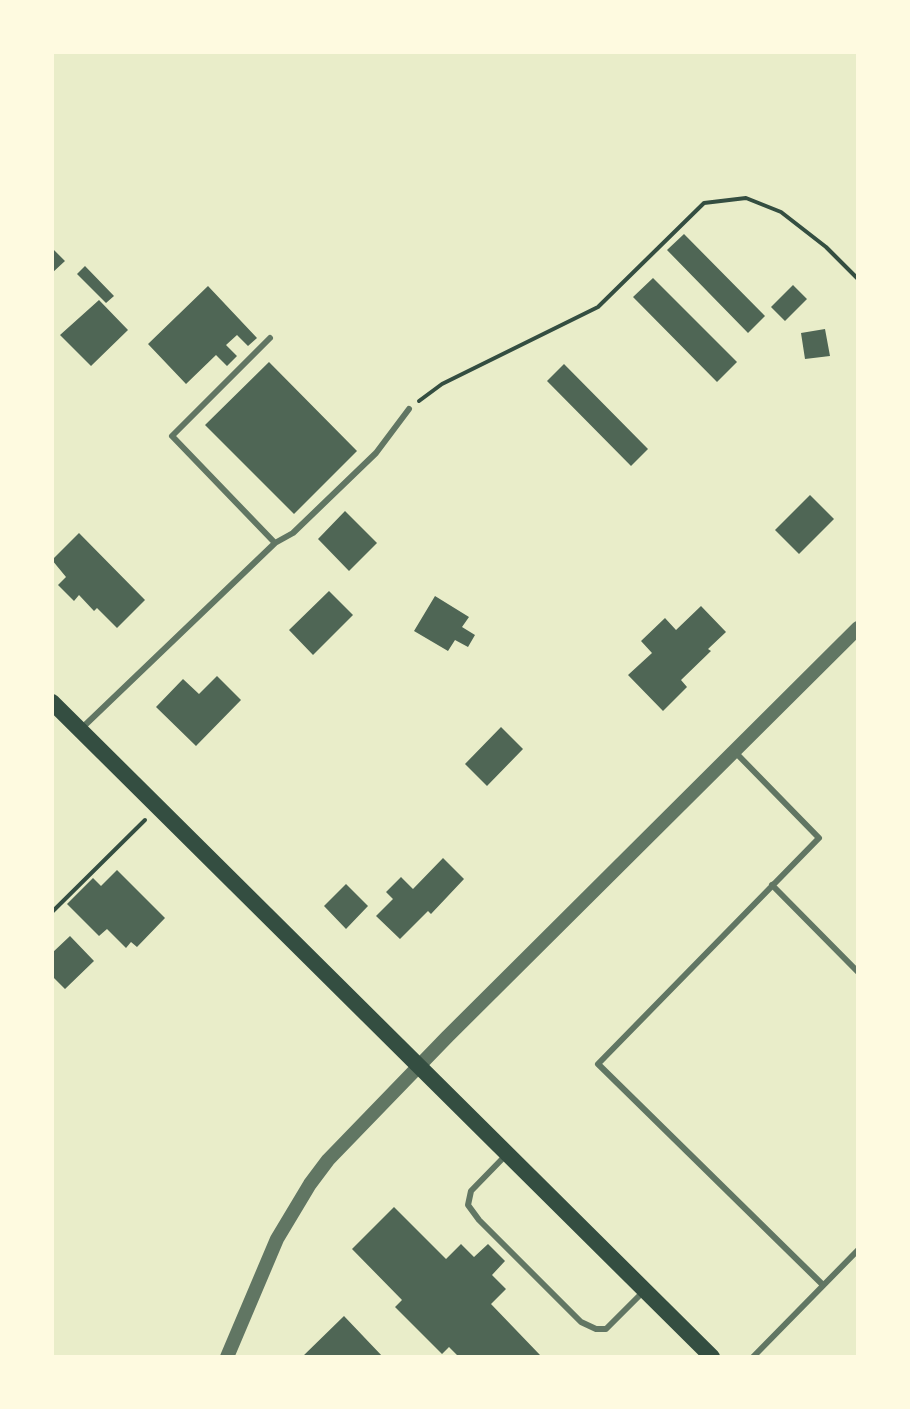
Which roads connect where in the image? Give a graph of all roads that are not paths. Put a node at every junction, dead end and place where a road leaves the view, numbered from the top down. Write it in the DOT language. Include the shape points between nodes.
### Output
graph roads {
  1 [pos="270,338"];
  2 [pos="409,409"];
  3 [pos="275,543"];
  4 [pos="858,628"];
  5 [pos="52,702"];
  6 [pos="80,730"];
  7 [pos="734,752"];
  8 [pos="772,885"];
  9 [pos="858,972"];
  10 [pos="418,1066"];
  11 [pos="507,1154"];
  12 [pos="858,1250"];
  13 [pos="823,1285"];
  14 [pos="645,1290"];
  15 [pos="227,1357"];
  16 [pos="712,1357"];
  17 [pos="753,1357"];
  1 -- 3 [label="lane" via="172,436"];
  2 -- 3 [label="lane" via="376,453 293,533"];
  3 -- 6 [label="lane"];
  4 -- 7 [label="street"];
  5 -- 6 [label="main road"];
  6 -- 10 [label="main road"];
  7 -- 8 [label="lane" via="819,838"];
  7 -- 10 [label="street"];
  8 -- 9 [label="lane"];
  8 -- 13 [label="lane" via="598,1064"];
  10 -- 11 [label="main road"];
  10 -- 15 [label="street" via="310,1184 272,1249"];
  11 -- 14 [label="main road"];
  11 -- 14 [label="lane" via="471,1191 468,1205 581,1322 606,1329"];
  12 -- 13 [label="lane"];
  13 -- 17 [label="lane"];
  14 -- 16 [label="main road"];
}
